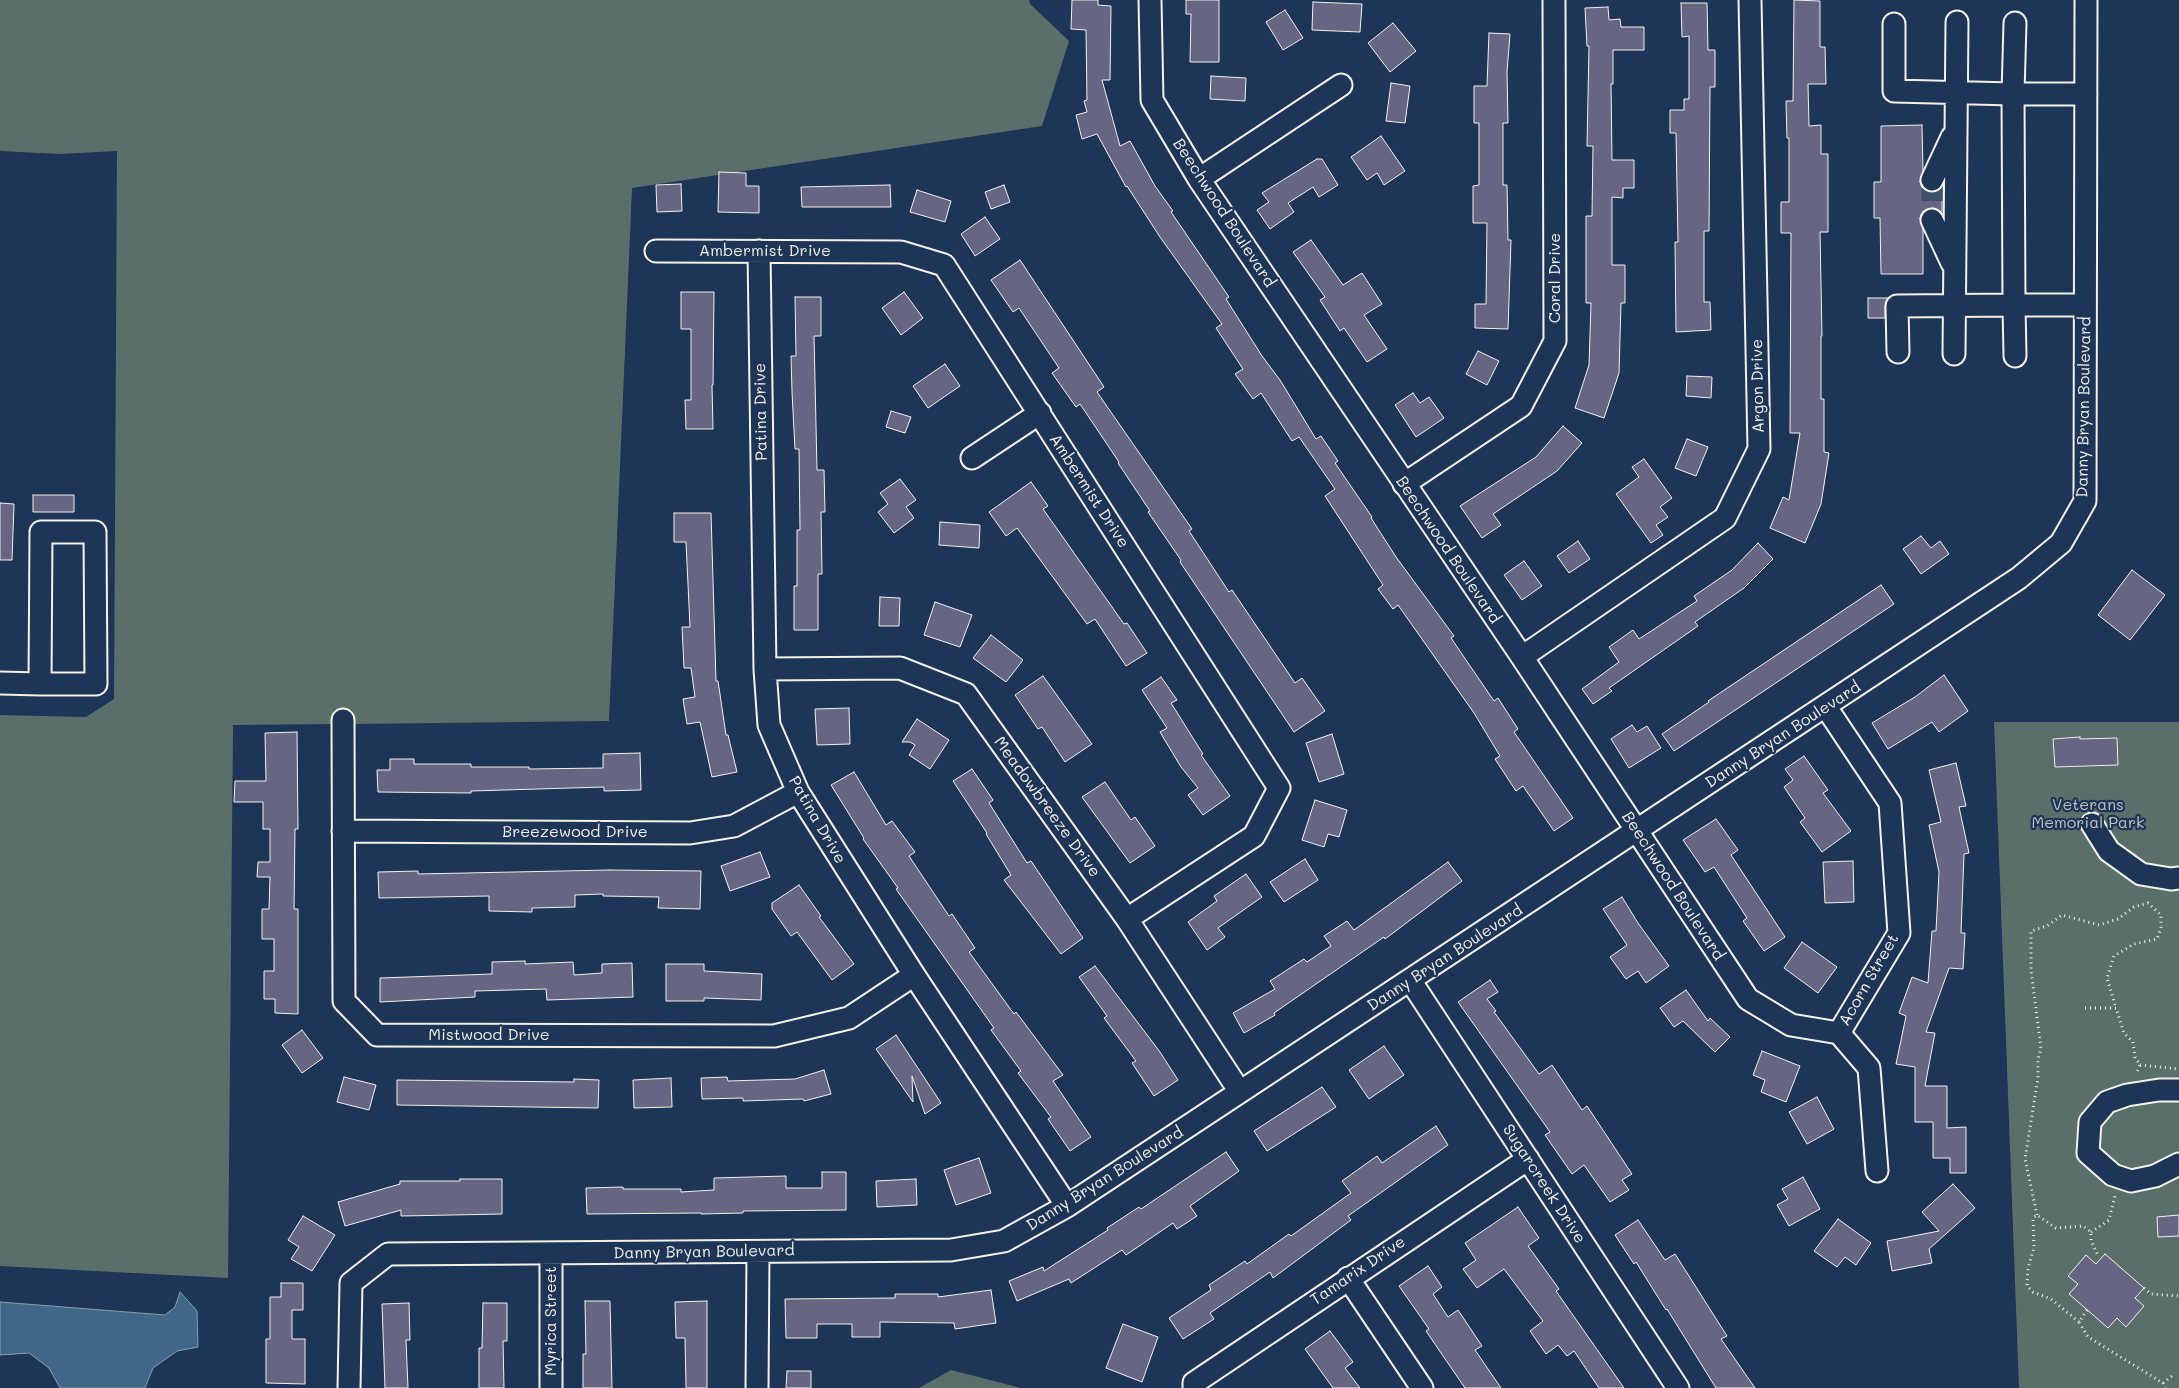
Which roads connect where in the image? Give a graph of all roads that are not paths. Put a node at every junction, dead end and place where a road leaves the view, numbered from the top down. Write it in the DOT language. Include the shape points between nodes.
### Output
graph roads {
  1 [pos="1150,0"];
  2 [pos="1554,0"];
  3 [pos="1750,0"];
  4 [pos="2086,0"];
  5 [pos="1957,22"];
  6 [pos="2015,22"];
  7 [pos="1894,24"];
  8 [pos="1341,85"];
  9 [pos="1956,92"];
  10 [pos="2013,94"];
  11 [pos="2086,94"];
  12 [pos="1956,129"];
  13 [pos="1200,178"];
  14 [pos="1932,180"];
  15 [pos="1932,220"];
  16 [pos="656,251"];
  17 [pos="759,251"];
  18 [pos="1954,268"];
  19 [pos="2014,305"];
  20 [pos="2086,305"];
  21 [pos="1955,307"];
  22 [pos="1898,352"];
  23 [pos="1954,354"];
  24 [pos="2015,356"];
  25 [pos="1040,413"];
  26 [pos="972,458"];
  27 [pos="1404,484"];
  28 [pos="1522,657"];
  29 [pos="764,669"];
  30 [pos="0,683"];
  31 [pos="40,684"];
  32 [pos="1826,707"];
  33 [pos="343,720"];
  34 [pos="798,792"];
  35 [pos="2092,824"];
  36 [pos="343,831"];
  37 [pos="1637,831"];
  38 [pos="2179,878"];
  39 [pos="1127,918"];
  40 [pos="914,976"];
  41 [pos="1410,980"];
  42 [pos="1839,1033"];
  43 [pos="2179,1090"];
  44 [pos="1240,1092"];
  45 [pos="1528,1159"];
  46 [pos="2179,1164"];
  47 [pos="1877,1171"];
  48 [pos="1067,1206"];
  49 [pos="758,1252"];
  50 [pos="551,1254"];
  51 [pos="1348,1278"];
  52 [pos="349,1388"];
  53 [pos="551,1388"];
  54 [pos="757,1388"];
  55 [pos="1194,1388"];
  56 [pos="1422,1388"];
  57 [pos="1678,1388"];
  1 -- 13 [label="street, Beechwood Boulevard" via="1152,100"];
  2 -- 27 [label="street, Coral Drive" via="1555,341 1521,406"];
  3 -- 28 [label="street, Argon Drive" via="1759,449 1725,518"];
  4 -- 11 [label="street, Danny Bryan Boulevard"];
  5 -- 9 [label="street"];
  6 -- 10 [label="street"];
  7 -- 9 [label="street" via="1894,91"];
  8 -- 13 [label="street"];
  9 -- 10 [label="street"];
  9 -- 12 [label="street"];
  10 -- 11 [label="street"];
  10 -- 19 [label="street"];
  11 -- 20 [label="street, Danny Bryan Boulevard"];
  12 -- 14 [label="street"];
  12 -- 18 [label="street"];
  13 -- 27 [label="street, Beechwood Boulevard"];
  15 -- 18 [label="street"];
  16 -- 17 [label="street, Ambermist Drive"];
  17 -- 25 [label="street, Ambermist Drive" via="901,252 944,265"];
  17 -- 29 [label="street, Patina Drive"];
  18 -- 21 [label="street"];
  19 -- 20 [label="street"];
  19 -- 21 [label="street"];
  19 -- 24 [label="street"];
  20 -- 32 [label="street, Danny Bryan Boulevard" via="2085,501 2061,543 2019,578"];
  21 -- 22 [label="street" via="1897,306"];
  21 -- 23 [label="street"];
  25 -- 26 [label="street"];
  25 -- 39 [label="street, Ambermist Drive" via="1279,788 1254,836"];
  27 -- 28 [label="street, Beechwood Boulevard"];
  28 -- 37 [label="street, Beechwood Boulevard"];
  29 -- 34 [label="street, Patina Drive" via="769,725"];
  29 -- 39 [label="street, Meadowbreeze Drive" via="900,668 966,694"];
  30 -- 31 [label="street"];
  31 -- 31 [label="street" via="96,684 95,532 42,532"];
  32 -- 37 [label="street, Danny Bryan Boulevard"];
  32 -- 42 [label="street, Acorn Street" via="1890,803 1899,933"];
  33 -- 36 [label="street, Mistwood Drive"];
  34 -- 36 [label="street, Breezewood Drive" via="734,826 690,833"];
  34 -- 40 [label="street, Patina Drive"];
  35 -- 38 [label="street" via="2109,851 2141,874"];
  36 -- 40 [label="street, Mistwood Drive" via="344,1001 377,1035 774,1036 849,1018"];
  37 -- 41 [label="street, Danny Bryan Boulevard"];
  37 -- 42 [label="street, Beechwood Boulevard" via="1748,999 1791,1025"];
  39 -- 44 [label="street, Meadowbreeze Drive"];
  40 -- 48 [label="street, Patina Drive"];
  41 -- 44 [label="street, Danny Bryan Boulevard"];
  41 -- 45 [label="street, Sugarcreek Drive"];
  42 -- 47 [label="street, Acorn Street" via="1869,1068"];
  43 -- 46 [label="street" via="2127,1095 2107,1102 2090,1122 2088,1153 2113,1175 2131,1181 2155,1176"];
  44 -- 48 [label="street, Danny Bryan Boulevard"];
  45 -- 51 [label="street, Tamarix Drive"];
  45 -- 57 [label="street, Sugarcreek Drive"];
  48 -- 49 [label="street, Danny Bryan Boulevard" via="1004,1241 951,1250"];
  49 -- 50 [label="street, Danny Bryan Boulevard"];
  49 -- 54 [label="street"];
  50 -- 52 [label="street, Danny Bryan Boulevard" via="388,1254 351,1283"];
  50 -- 53 [label="street, Myrica Street"];
  51 -- 55 [label="street, Tamarix Drive" via="1194,1383"];
  51 -- 56 [label="street"];
}
